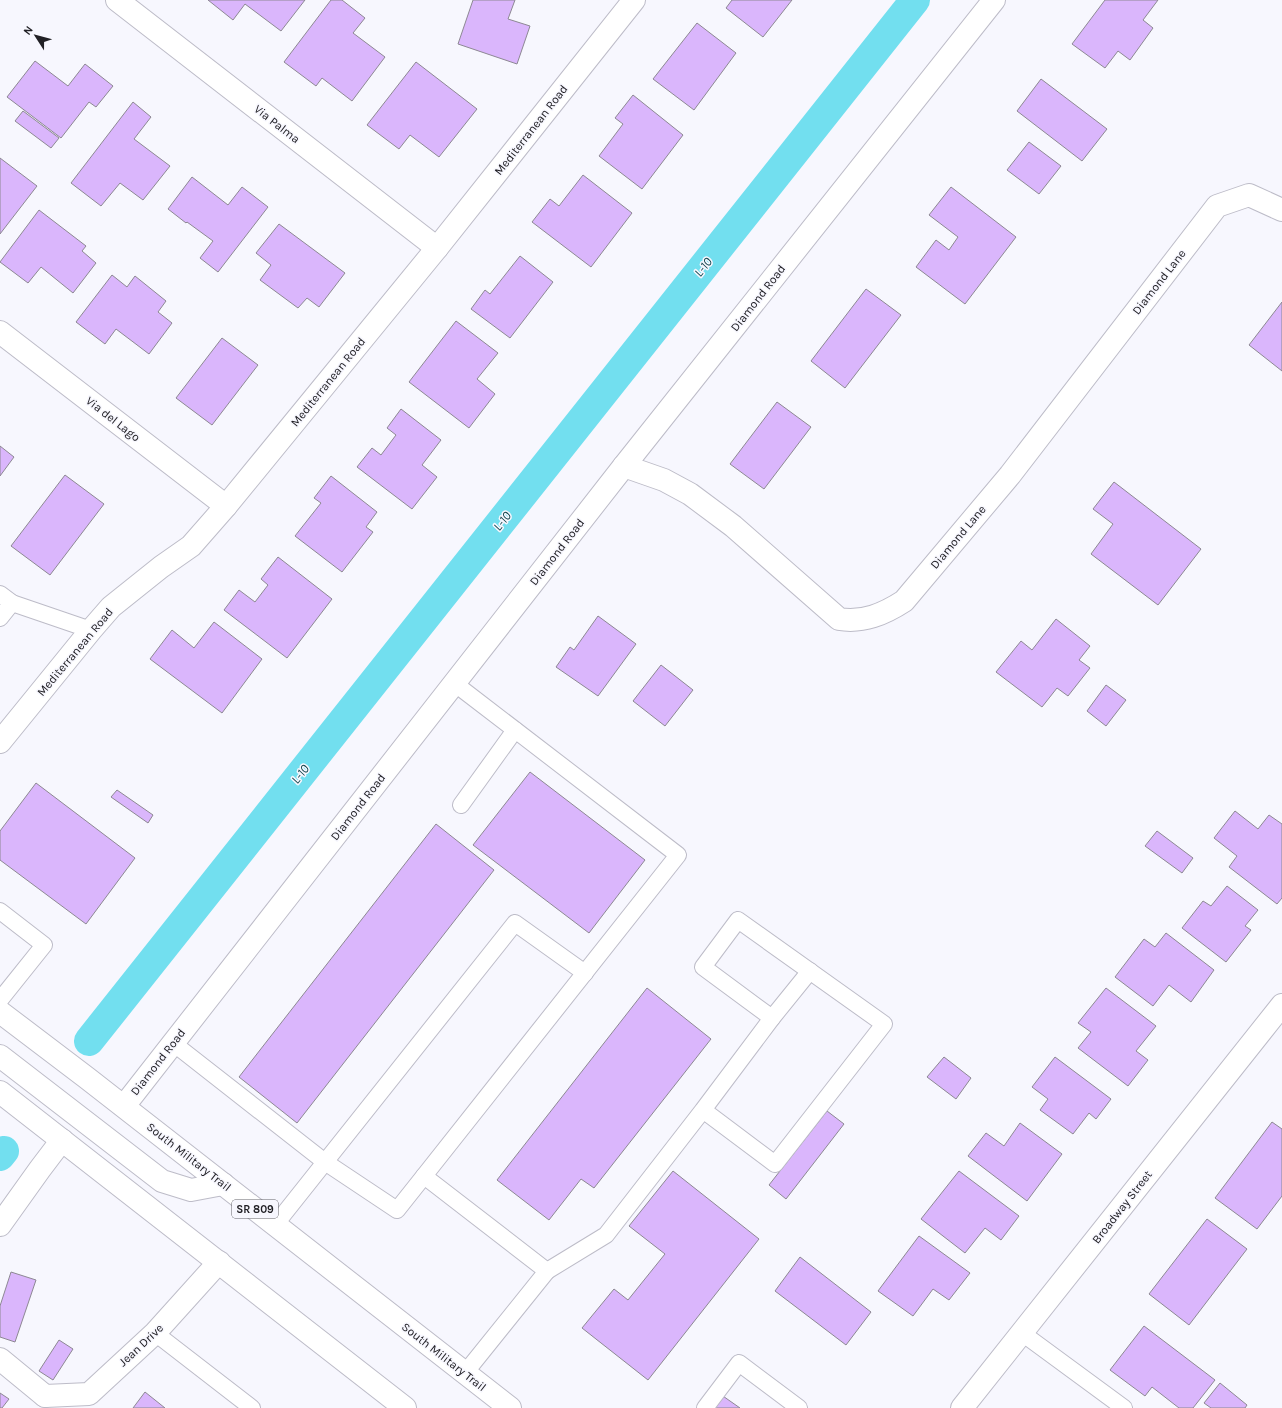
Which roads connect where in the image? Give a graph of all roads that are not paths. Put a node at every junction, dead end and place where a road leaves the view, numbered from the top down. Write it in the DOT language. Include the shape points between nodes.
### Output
graph roads {
  1 [pos="117,0"];
  2 [pos="634,0"];
  3 [pos="994,0"];
  4 [pos="1282,210"];
  5 [pos="437,248"];
  6 [pos="0,332"];
  7 [pos="624,466"];
  8 [pos="226,506"];
  9 [pos="6,598"];
  10 [pos="0,618"];
  11 [pos="91,630"];
  12 [pos="454,683"];
  13 [pos="516,730"];
  14 [pos="0,742"];
  15 [pos="461,805"];
  16 [pos="0,911"];
  17 [pos="810,971"];
  18 [pos="585,973"];
  19 [pos="0,1000"];
  20 [pos="1282,1005"];
  21 [pos="0,1012"];
  22 [pos="772,1018"];
  23 [pos="173,1043"];
  24 [pos="0,1056"];
  25 [pos="0,1092"];
  26 [pos="124,1106"];
  27 [pos="703,1110"];
  28 [pos="62,1140"];
  29 [pos="325,1162"];
  30 [pos="424,1176"];
  31 [pos="223,1184"];
  32 [pos="0,1225"];
  33 [pos="275,1225"];
  34 [pos="220,1262"];
  35 [pos="547,1271"];
  36 [pos="155,1333"];
  37 [pos="1022,1333"];
  38 [pos="0,1359"];
  39 [pos="465,1373"];
  40 [pos="90,1401"];
  41 [pos="40,1402"];
  42 [pos="252,1408"];
  43 [pos="405,1408"];
  44 [pos="510,1408"];
  45 [pos="705,1408"];
  46 [pos="799,1408"];
  47 [pos="962,1408"];
  48 [pos="1124,1408"];
  1 -- 5 [label="street, Via Palma"];
  2 -- 5 [label="street, Mediterranean Road"];
  3 -- 7 [label="street, Diamond Road"];
  4 -- 7 [label="street, Diamond Lane" via="1249,195 1217,206 1010,475 904,601 876,617 851,621 839,619 733,526 690,494 664,480"];
  5 -- 8 [label="street, Mediterranean Road"];
  6 -- 8 [label="street, Via del Lago"];
  7 -- 12 [label="street, Diamond Road"];
  8 -- 11 [label="street, Mediterranean Road" via="191,546 111,607"];
  9 -- 10 [label="lane"];
  9 -- 11 [label="lane"];
  11 -- 14 [label="street, Mediterranean Road"];
  12 -- 13 [label="lane"];
  12 -- 23 [label="street, Diamond Road"];
  13 -- 15 [label="lane"];
  13 -- 18 [label="lane" via="678,856"];
  16 -- 19 [label="lane" via="44,946"];
  17 -- 22 [label="lane"];
  17 -- 22 [label="lane" via="738,920 703,967"];
  17 -- 27 [label="lane" via="884,1024 775,1164"];
  18 -- 29 [label="lane" via="515,923"];
  18 -- 30 [label="lane"];
  20 -- 37 [label="street, Broadway Street"];
  21 -- 26 [label="street, South Military Trail / SR 809"];
  22 -- 27 [label="lane"];
  23 -- 26 [label="street, Diamond Road"];
  23 -- 29 [label="lane"];
  24 -- 31 [label="street" via="162,1181 191,1190"];
  25 -- 28 [label="street"];
  26 -- 31 [label="street, South Military Trail / SR 809"];
  27 -- 35 [label="lane" via="606,1235"];
  28 -- 32 [label="street"];
  28 -- 34 [label="street"];
  29 -- 30 [label="lane" via="397,1210"];
  29 -- 33 [label="lane"];
  30 -- 35 [label="lane"];
  31 -- 33 [label="street, South Military Trail / SR 809"];
  33 -- 39 [label="street, South Military Trail / SR 809"];
  34 -- 36 [label="street, Jean Drive"];
  34 -- 43 [label="street"];
  35 -- 39 [label="lane"];
  36 -- 40 [label="street, Jean Drive"];
  36 -- 42 [label="lane"];
  37 -- 47 [label="street, Broadway Street"];
  37 -- 48 [label="lane"];
  38 -- 41 [label="street"];
  39 -- 44 [label="street, South Military Trail / SR 809"];
  40 -- 41 [label="street, Jean Drive"];
  45 -- 46 [label="lane" via="739,1363"];
}
